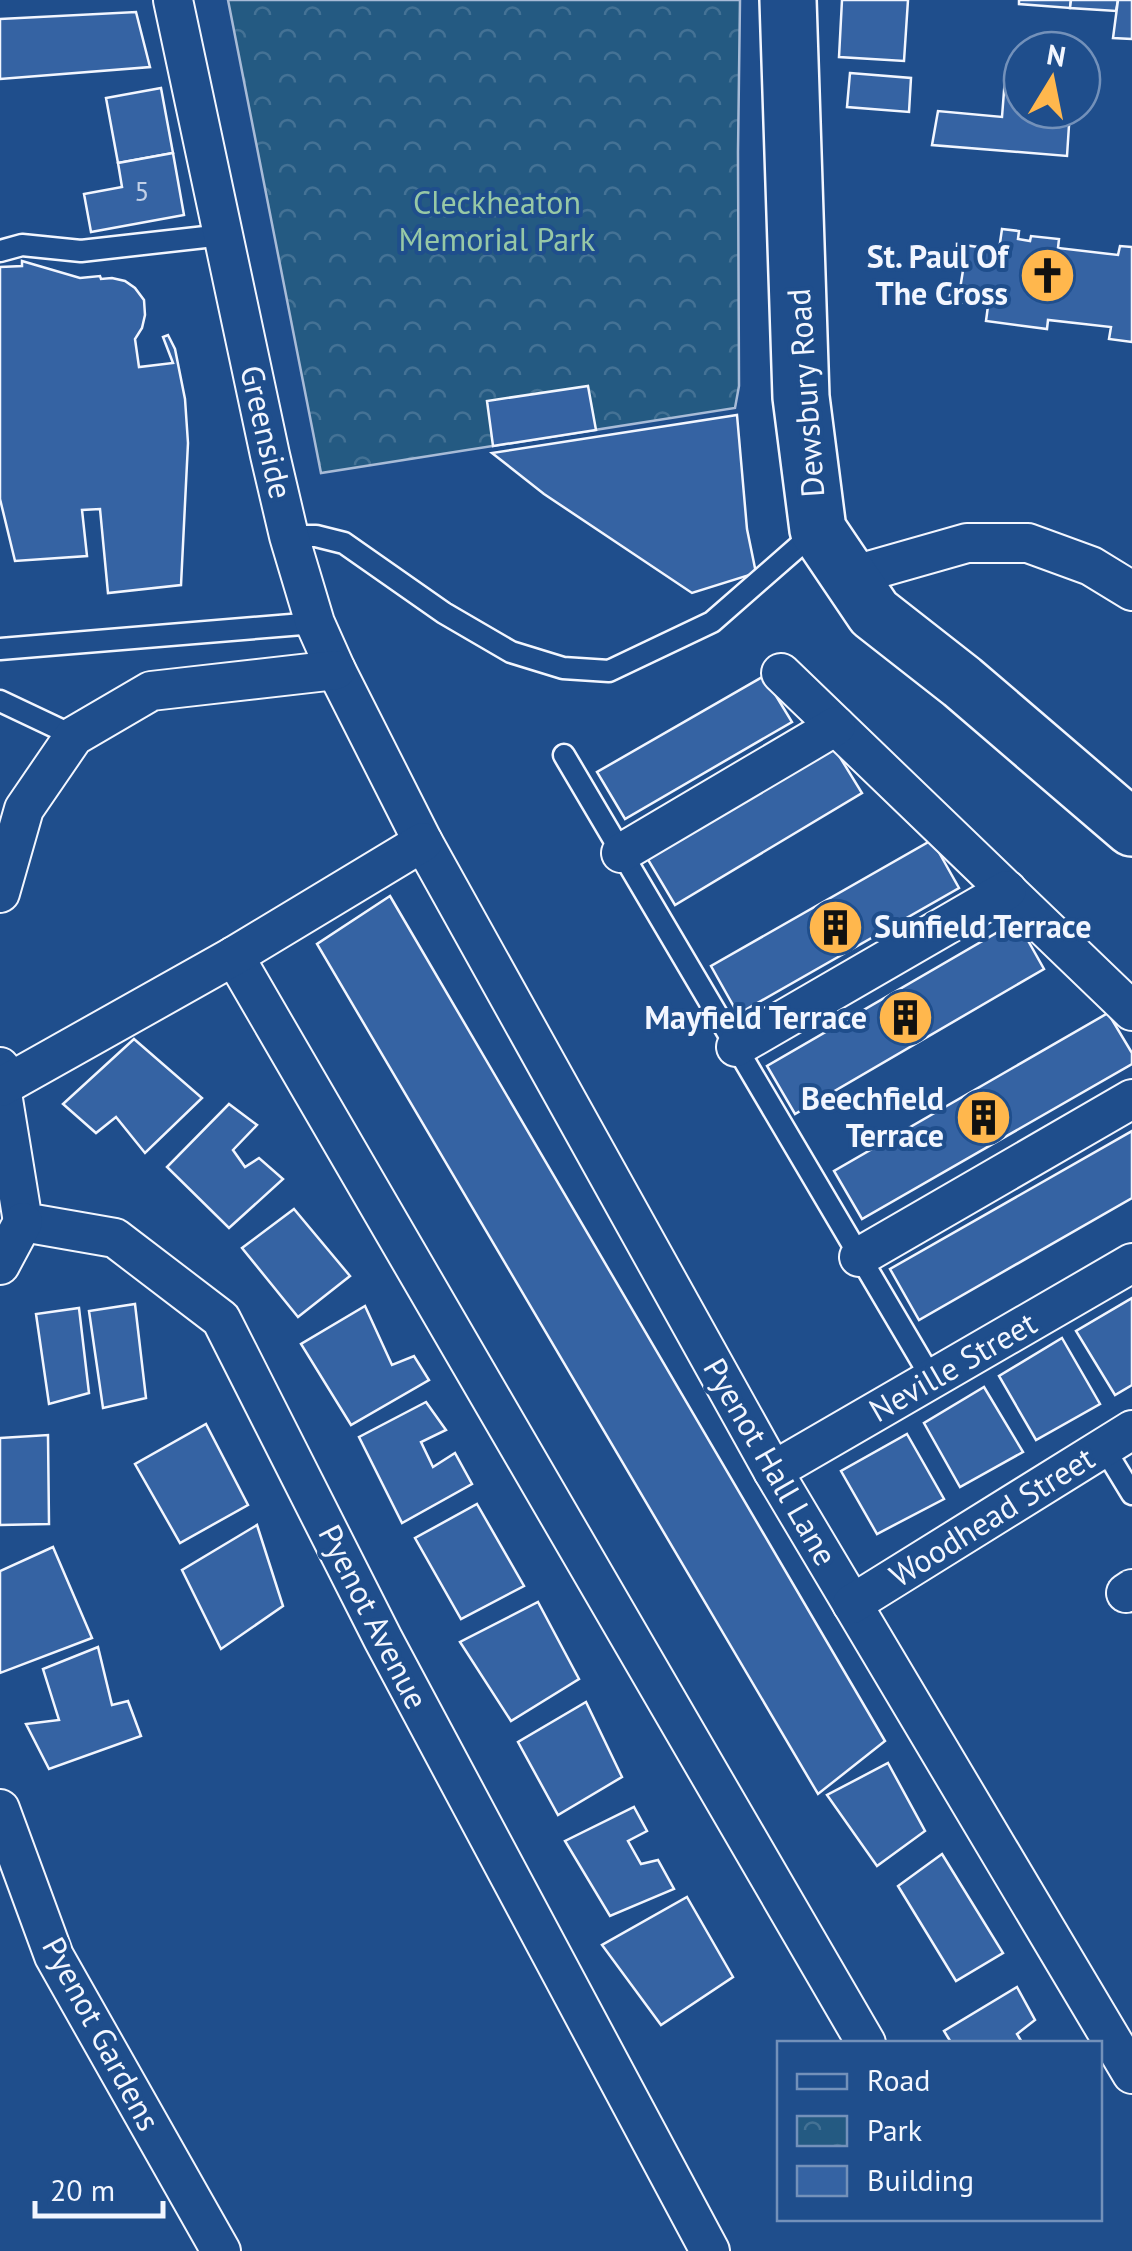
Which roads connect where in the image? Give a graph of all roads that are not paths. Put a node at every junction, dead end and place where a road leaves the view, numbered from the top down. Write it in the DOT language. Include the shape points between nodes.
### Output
graph roads {
  1 [pos="174,0"];
  2 [pos="788,0"];
  3 [pos="224,235"];
  4 [pos="0,251"];
  5 [pos="818,530"];
  6 [pos="290,536"];
  7 [pos="850,578"];
  8 [pos="1132,590"];
  9 [pos="315,622"];
  10 [pos="0,649"];
  11 [pos="336,670"];
  12 [pos="782,673"];
  13 [pos="0,701"];
  14 [pos="836,726"];
  15 [pos="74,736"];
  16 [pos="564,756"];
  17 [pos="1132,828"];
  18 [pos="423,842"];
  19 [pos="622,853"];
  20 [pos="1007,890"];
  21 [pos="0,893"];
  22 [pos="234,956"];
  23 [pos="1132,1011"];
  24 [pos="736,1047"];
  25 [pos="1,1077"];
  26 [pos="1132,1099"];
  27 [pos="23,1222"];
  28 [pos="859,1257"];
  29 [pos="1132,1262"];
  30 [pos="0,1265"];
  31 [pos="932,1379"];
  32 [pos="1118,1439"];
  33 [pos="773,1471"];
  34 [pos="1132,1494"];
  35 [pos="852,1604"];
  36 [pos="0,1809"];
  37 [pos="864,2041"];
  38 [pos="1129,2063"];
  39 [pos="222,2251"];
  40 [pos="710,2251"];
  1 -- 3 [label="street, Greenside"];
  2 -- 5 [label="main road, Dewsbury Road" via="800,397"];
  3 -- 4 [label="lane"];
  3 -- 6 [label="street, Greenside"];
  5 -- 6 [label="lane" via="712,622 609,671 563,668 511,652 344,543"];
  5 -- 7 [label="main road, Dewsbury Road"];
  6 -- 9 [label="street, Greenside"];
  7 -- 8 [label="street" via="967,543 1028,544 1091,566"];
  7 -- 17 [label="main road, Dewsbury Road" via="874,613"];
  9 -- 10 [label="lane"];
  9 -- 11 [label="street, Greenside"];
  11 -- 15 [label="street" via="151,692"];
  11 -- 18 [label="street, Greenside"];
  12 -- 14 [label="street"];
  13 -- 15 [label="lane"];
  14 -- 19 [label="street"];
  14 -- 20 [label="street"];
  15 -- 21 [label="street" via="24,809"];
  16 -- 19 [label="lane"];
  18 -- 22 [label="street"];
  18 -- 33 [label="street, Pyenot Hall Lane"];
  19 -- 24 [label="lane"];
  20 -- 23 [label="street"];
  20 -- 24 [label="street"];
  22 -- 25 [label="street"];
  22 -- 37 [label="street"];
  24 -- 28 [label="lane"];
  25 -- 27 [label="street"];
  26 -- 28 [label="street"];
  27 -- 30 [label="street"];
  27 -- 40 [label="street, Pyenot Avenue" via="115,1238 221,1319 383,1639"];
  28 -- 31 [label="lane"];
  29 -- 31 [label="street, Neville Street"];
  31 -- 33 [label="street, Neville Street"];
  32 -- 34 [label="lane"];
  32 -- 35 [label="street, Woodhead Street"];
  33 -- 35 [label="street, Pyenot Hall Lane"];
  35 -- 38 [label="street, Pyenot Hall Lane"];
  36 -- 39 [label="street, Pyenot Gardens" via="54,1956"];
}
